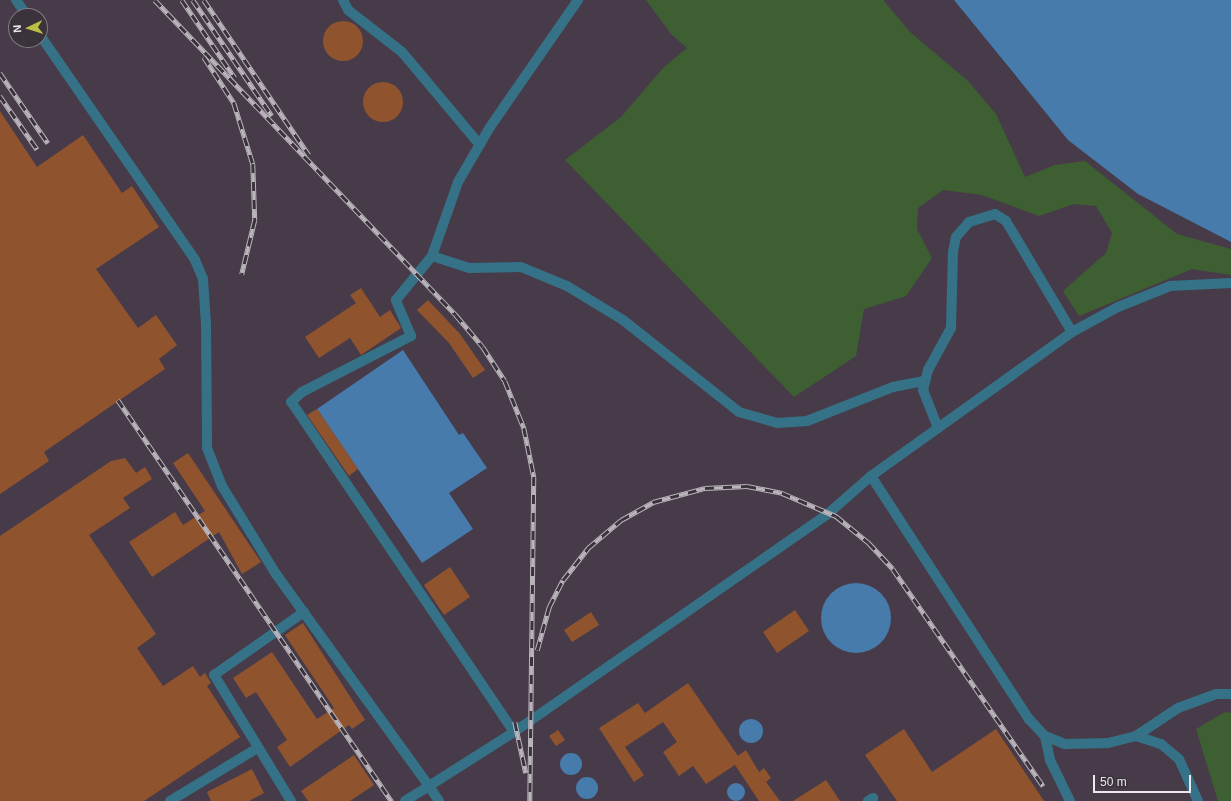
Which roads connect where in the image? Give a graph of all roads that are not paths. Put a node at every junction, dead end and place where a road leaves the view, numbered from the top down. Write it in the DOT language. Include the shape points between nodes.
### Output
graph roads {
  1 [pos="343,0"];
  2 [pos="578,0"];
  3 [pos="48,47"];
  4 [pos="480,145"];
  5 [pos="432,256"];
  6 [pos="1231,283"];
  7 [pos="1072,332"];
  8 [pos="925,381"];
  9 [pos="938,428"];
  10 [pos="871,476"];
  11 [pos="304,612"];
  12 [pos="1231,694"];
  13 [pos="514,732"];
  14 [pos="1045,736"];
  15 [pos="1136,736"];
  16 [pos="256,749"];
  17 [pos="428,786"];
  18 [pos="170,801"];
  19 [pos="291,801"];
  20 [pos="405,801"];
  21 [pos="439,801"];
  22 [pos="1070,801"];
  23 [pos="1198,801"];
  1 -- 4 [label="lane" via="348,10 402,52"];
  2 -- 4 [label="lane"];
  3 -- 11 [label="lane" via="195,260 203,279 206,324 207,448 222,486"];
  4 -- 5 [label="lane" via="458,182"];
  5 -- 8 [label="lane" via="470,268 521,267 567,286 623,320 739,412 777,423 807,421 893,387"];
  5 -- 13 [label="lane" via="396,300 411,336 302,392 291,402"];
  6 -- 7 [label="lane" via="1170,286 1118,307"];
  7 -- 8 [label="lane" via="1006,221 995,214 981,217 969,222 956,237 952,252 951,328"];
  7 -- 9 [label="lane"];
  8 -- 9 [label="lane" via="923,390 927,407"];
  9 -- 10 [label="lane"];
  10 -- 13 [label="lane" via="830,512"];
  10 -- 14 [label="lane" via="1029,719"];
  11 -- 16 [label="lane" via="214,675"];
  11 -- 17 [label="lane"];
  12 -- 15 [label="lane" via="1216,694 1178,708"];
  13 -- 17 [label="lane"];
  14 -- 15 [label="lane" via="1065,744 1108,742"];
  14 -- 22 [label="lane" via="1050,760"];
  15 -- 23 [label="lane" via="1161,744 1179,759"];
  16 -- 18 [label="lane"];
  16 -- 19 [label="lane"];
  17 -- 20 [label="lane"];
  17 -- 21 [label="lane"];
}
